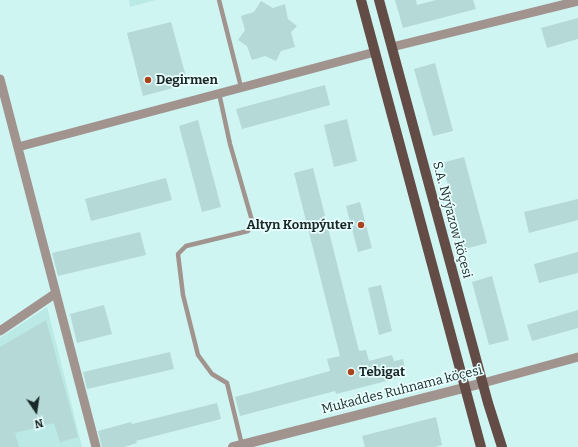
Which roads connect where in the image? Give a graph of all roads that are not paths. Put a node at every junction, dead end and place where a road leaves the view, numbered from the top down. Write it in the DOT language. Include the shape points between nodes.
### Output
graph roads {
  1 [pos="219,0"];
  2 [pos="361,0"];
  3 [pos="379,0"];
  4 [pos="578,0"];
  5 [pos="392,47"];
  6 [pos="375,52"];
  7 [pos="0,82"];
  8 [pos="242,87"];
  9 [pos="219,93"];
  10 [pos="18,147"];
  11 [pos="56,294"];
  12 [pos="0,331"];
  13 [pos="578,357"];
  14 [pos="483,383"];
  15 [pos="465,388"];
  16 [pos="237,446"];
  17 [pos="96,447"];
  18 [pos="481,447"];
  19 [pos="502,447"];
  1 -- 8 [label="lane"];
  2 -- 6 [label="main road"];
  3 -- 5 [label="main road, S.A. Nyýazow köçesi"];
  4 -- 5 [label="street"];
  5 -- 14 [label="main road, S.A. Nyýazow köçesi"];
  6 -- 8 [label="street"];
  6 -- 15 [label="main road"];
  7 -- 10 [label="street"];
  8 -- 9 [label="street"];
  9 -- 10 [label="street"];
  9 -- 16 [label="lane" via="230,144 253,224 248,231 186,246 178,254 183,295 198,355 212,374 227,383"];
  10 -- 11 [label="street"];
  11 -- 12 [label="street"];
  11 -- 17 [label="street"];
  13 -- 14 [label="street, Mukaddes Ruhnama köçesi"];
  14 -- 15 [label="street, Mukaddes Ruhnama köçesi"];
  14 -- 19 [label="main road, S.A. Nyýazow köçesi"];
  15 -- 16 [label="street, Mukaddes Ruhnama köçesi"];
  15 -- 18 [label="main road"];
}
